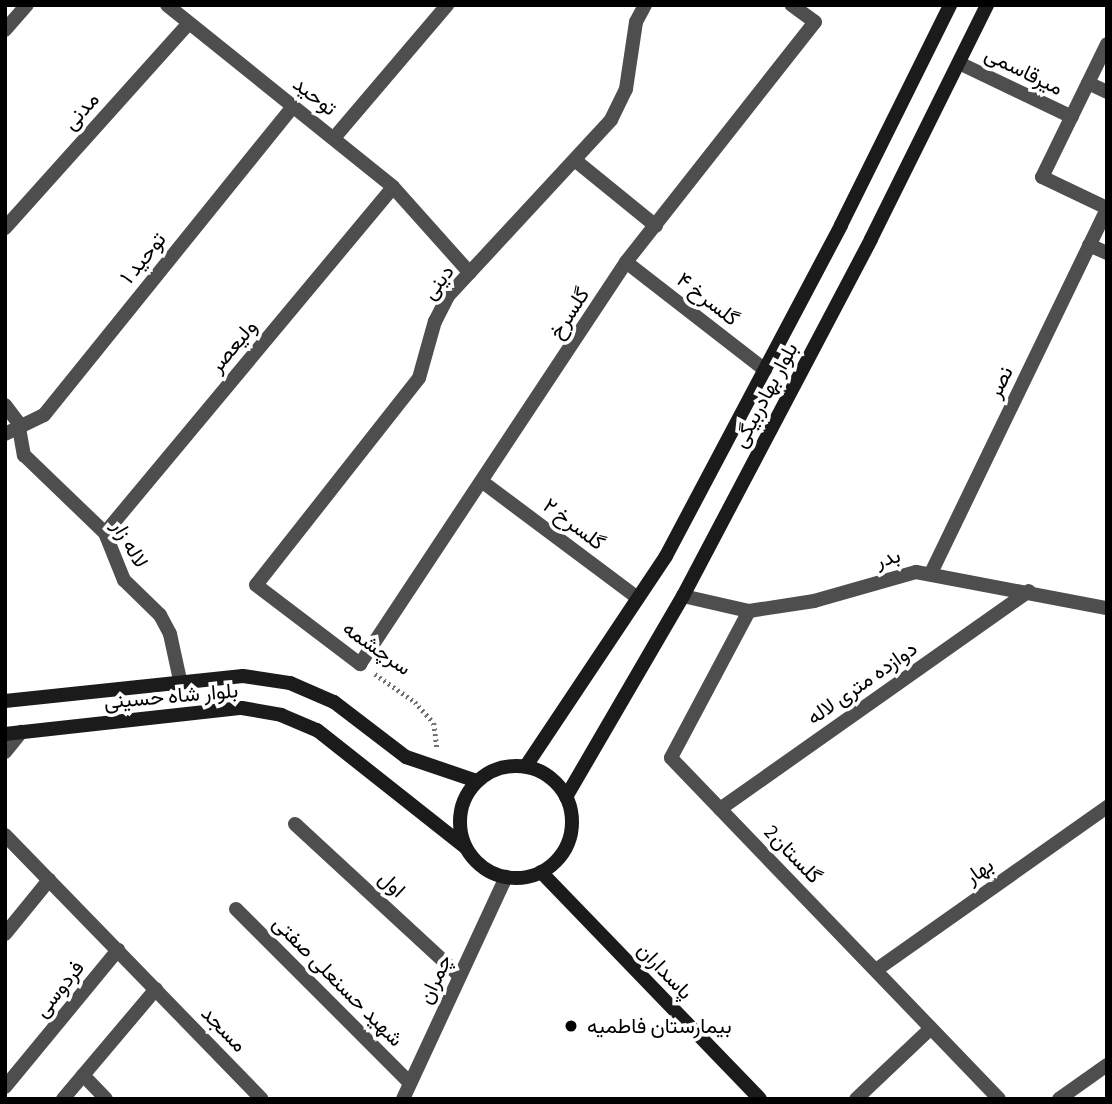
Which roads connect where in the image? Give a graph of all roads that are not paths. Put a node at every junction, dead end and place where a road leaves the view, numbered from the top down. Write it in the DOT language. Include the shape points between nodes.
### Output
graph roads {
  1 [pos="27,5"];
  2 [pos="167,5"];
  3 [pos="447,5"];
  4 [pos="645,5"];
  5 [pos="792,5"];
  6 [pos="950,5"];
  7 [pos="987,5"];
  8 [pos="189,23"];
  9 [pos="5,30"];
  10 [pos="1107,44"];
  11 [pos="959,63"];
  12 [pos="1088,83"];
  13 [pos="1107,92"];
  14 [pos="293,106"];
  15 [pos="1072,117"];
  16 [pos="334,138"];
  17 [pos="576,161"];
  18 [pos="393,187"];
  19 [pos="1107,208"];
  20 [pos="656,226"];
  21 [pos="5,228"];
  22 [pos="1089,245"];
  23 [pos="1107,253"];
  24 [pos="626,262"];
  25 [pos="470,273"];
  26 [pos="765,370"];
  27 [pos="5,405"];
  28 [pos="19,428"];
  29 [pos="5,434"];
  30 [pos="484,483"];
  31 [pos="105,533"];
  32 [pos="931,573"];
  33 [pos="256,585"];
  34 [pos="1029,591"];
  35 [pos="683,596"];
  36 [pos="638,598"];
  37 [pos="1107,608"];
  38 [pos="749,611"];
  39 [pos="360,664"];
  40 [pos="180,680"];
  41 [pos="5,701"];
  42 [pos="22,732"];
  43 [pos="5,734"];
  44 [pos="5,752"];
  45 [pos="526,766"];
  46 [pos="477,781"];
  47 [pos="566,797"];
  48 [pos="1107,807"];
  49 [pos="720,809"];
  50 [pos="295,824"];
  51 [pos="5,835"];
  52 [pos="465,846"];
  53 [pos="541,872"];
  54 [pos="506,877"];
  55 [pos="49,880"];
  56 [pos="236,909"];
  57 [pos="5,934"];
  58 [pos="118,950"];
  59 [pos="876,970"];
  60 [pos="460,976"];
  61 [pos="156,989"];
  62 [pos="931,1028"];
  63 [pos="1107,1065"];
  64 [pos="83,1075"];
  65 [pos="410,1083"];
  66 [pos="5,1087"];
  67 [pos="62,1099"];
  68 [pos="106,1099"];
  69 [pos="262,1099"];
  70 [pos="402,1099"];
  71 [pos="760,1099"];
  72 [pos="856,1099"];
  73 [pos="999,1099"];
  74 [pos="1059,1099"];
  1 -- 9 [label="street"];
  2 -- 8 [label="street, توحید"];
  3 -- 16 [label="street, توحید"];
  4 -- 17 [label="street, دینی" via="636,22 633,58 620,106"];
  5 -- 20 [label="street, گلسرخ" via="815,22"];
  6 -- 26 [label="main road, بلوار بهادربیگی"];
  7 -- 11 [label="main road, بلوار بهادربیگی"];
  8 -- 14 [label="street, توحید"];
  8 -- 21 [label="street, مدنی"];
  10 -- 12 [label="street"];
  11 -- 15 [label="street, میرقاسمی"];
  11 -- 35 [label="main road, بلوار بهادربیگی"];
  12 -- 13 [label="street"];
  12 -- 15 [label="street"];
  14 -- 16 [label="street, توحید"];
  14 -- 28 [label="street, توحید ۱" via="44,415"];
  15 -- 19 [label="street" via="1042,177"];
  16 -- 18 [label="street"];
  17 -- 20 [label="street"];
  17 -- 25 [label="street, دینی"];
  18 -- 25 [label="street"];
  18 -- 31 [label="street, ولیعصر"];
  19 -- 22 [label="street, نصر"];
  20 -- 24 [label="street, گلسرخ"];
  22 -- 23 [label="street"];
  22 -- 32 [label="street, نصر"];
  24 -- 26 [label="street, گلسرخ ۴"];
  24 -- 30 [label="street, گلسرخ"];
  25 -- 33 [label="street, دینی" via="448,296 435,321 419,378 404,400"];
  26 -- 36 [label="main road, بلوار بهادربیگی" via="667,556"];
  27 -- 28 [label="street, لاله زار"];
  28 -- 29 [label="street, توحید ۱"];
  28 -- 31 [label="street, لاله زار" via="24,455"];
  30 -- 36 [label="street, گلسرخ ۲"];
  30 -- 39 [label="street, گلسرخ"];
  31 -- 40 [label="street, لاله زار" via="124,580 166,624"];
  32 -- 34 [label="street, بدر"];
  32 -- 38 [label="street, بدر" via="916,572 814,601"];
  33 -- 39 [label="street, سرچشمه"];
  34 -- 37 [label="street, بدر"];
  34 -- 49 [label="street, دوازده متری لاله"];
  35 -- 38 [label="street, بدر"];
  35 -- 47 [label="main road, بلوار بهادربیگی"];
  36 -- 45 [label="main road, بلوار بهادربیگی"];
  38 -- 49 [label="street, گلستان2" via="671,758"];
  40 -- 41 [label="main road, بلوار شاه حسینی"];
  40 -- 46 [label="main road, بلوار شاه حسینی" via="243,676 290,683 334,702 406,757"];
  42 -- 43 [label="main road, بلوار شاه حسینی"];
  42 -- 44 [label="street"];
  42 -- 52 [label="main road, بلوار شاه حسینی" via="242,708 281,715 317,730"];
  45 -- 46 [label="main road" via="508,766"];
  45 -- 47 [label="main road" via="542,772"];
  46 -- 52 [label="main road" via="460,812"];
  47 -- 53 [label="main road" via="572,831 566,848"];
  48 -- 59 [label="street, بهار"];
  49 -- 59 [label="street, گلستان2"];
  50 -- 60 [label="street, اول"];
  51 -- 55 [label="street, مسجد"];
  52 -- 54 [label="main road" via="489,872"];
  53 -- 54 [label="main road"];
  53 -- 71 [label="main road, پاسداران"];
  54 -- 60 [label="street, چمران"];
  55 -- 57 [label="street"];
  55 -- 58 [label="street, مسجد"];
  56 -- 65 [label="street, شهید حسنعلی صفتی"];
  58 -- 61 [label="street, مسجد"];
  58 -- 66 [label="street, فردوسی"];
  59 -- 62 [label="street, گلستان2"];
  60 -- 65 [label="street, چمران"];
  61 -- 64 [label="street"];
  61 -- 69 [label="street, مسجد"];
  62 -- 72 [label="street"];
  62 -- 73 [label="street, گلستان2"];
  63 -- 74 [label="street"];
  64 -- 67 [label="street"];
  64 -- 68 [label="street"];
  65 -- 70 [label="street, چمران"];
}
